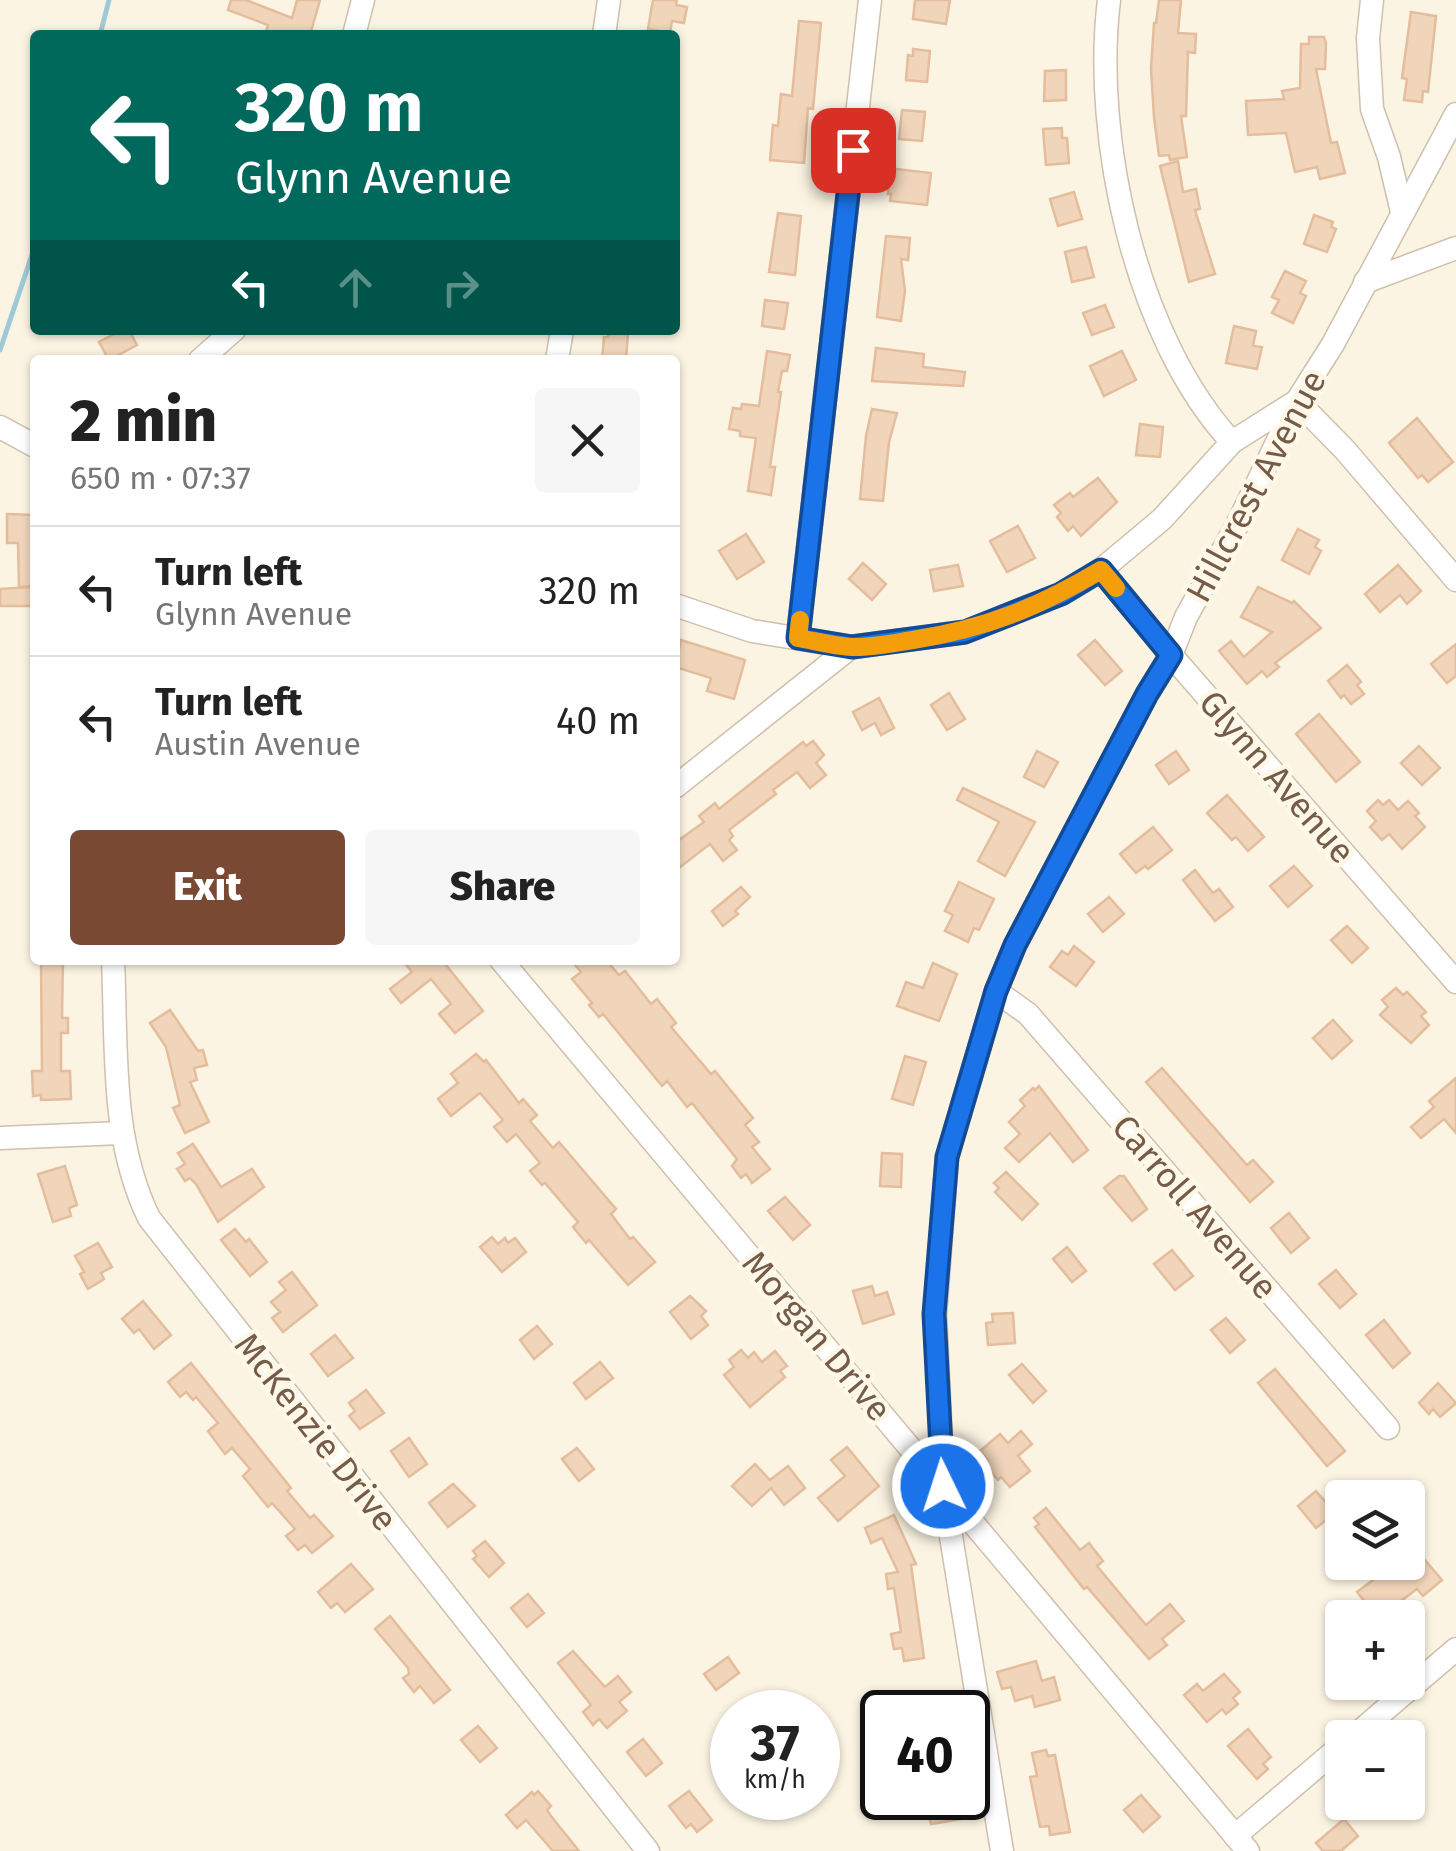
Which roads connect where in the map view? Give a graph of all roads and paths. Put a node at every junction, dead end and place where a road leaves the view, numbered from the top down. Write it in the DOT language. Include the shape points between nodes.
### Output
graph roads {
  1 [pos="363,0"];
  2 [pos="609,0"];
  3 [pos="870,0"];
  4 [pos="1109,0"];
  5 [pos="1372,0"];
  6 [pos="355,30"];
  7 [pos="605,30"];
  8 [pos="1456,114"];
  9 [pos="1402,212"];
  10 [pos="1456,248"];
  11 [pos="1365,282"];
  12 [pos="228,335"];
  13 [pos="206,355"];
  14 [pos="1297,401"];
  15 [pos="0,427"];
  16 [pos="30,442"];
  17 [pos="1232,442"];
  18 [pos="1456,543"];
  19 [pos="1436,558"];
  20 [pos="1101,570"];
  21 [pos="1456,580"];
  22 [pos="680,607"];
  23 [pos="798,638"];
  24 [pos="852,647"];
  25 [pos="1171,655"];
  26 [pos="680,783"];
  27 [pos="113,965"];
  28 [pos="505,965"];
  29 [pos="1456,982"];
  30 [pos="996,991"];
  31 [pos="120,1133"];
  32 [pos="0,1138"];
  33 [pos="1388,1428"];
  34 [pos="943,1486"];
  35 [pos="1456,1649"];
  36 [pos="1373,1720"];
  37 [pos="1325,1762"];
  38 [pos="1242,1844"];
  39 [pos="648,1851"];
  40 [pos="1002,1851"];
  1 -- 6 [label="street"];
  2 -- 7 [label="street"];
  3 -- 23 [label="street"];
  4 -- 17 [label="street" via="1112,154 1144,284 1206,414"];
  5 -- 9 [label="street" via="1372,109"];
  8 -- 9 [label="street, Hillcrest Avenue"];
  9 -- 11 [label="street, Hillcrest Avenue"];
  10 -- 11 [label="street"];
  11 -- 14 [label="street, Hillcrest Avenue"];
  12 -- 13 [label="street"];
  14 -- 17 [label="street"];
  14 -- 19 [label="street"];
  14 -- 25 [label="street, Hillcrest Avenue"];
  15 -- 16 [label="street"];
  17 -- 20 [label="street" via="1162,519"];
  18 -- 19 [label="street"];
  19 -- 21 [label="street"];
  20 -- 24 [label="street" via="1061,594 965,632"];
  20 -- 25 [label="street, Glynn Avenue"];
  22 -- 23 [label="street" via="752,631"];
  23 -- 24 [label="street"];
  24 -- 26 [label="street"];
  25 -- 29 [label="street, Glynn Avenue"];
  25 -- 30 [label="street, Hillcrest Avenue" via="1040,894"];
  27 -- 31 [label="street, McKenzie Drive"];
  28 -- 34 [label="street, Morgan Drive"];
  30 -- 33 [label="street, Carroll Avenue" via="1028,1014"];
  30 -- 34 [label="street, Hillcrest Avenue" via="947,1157 934,1314"];
  31 -- 32 [label="street"];
  31 -- 39 [label="street, McKenzie Drive" via="134,1186 172,1250"];
  34 -- 38 [label="street, Morgan Drive"];
  34 -- 40 [label="street, Hillcrest Avenue"];
  35 -- 36 [label="street"];
  37 -- 38 [label="street"];
}
